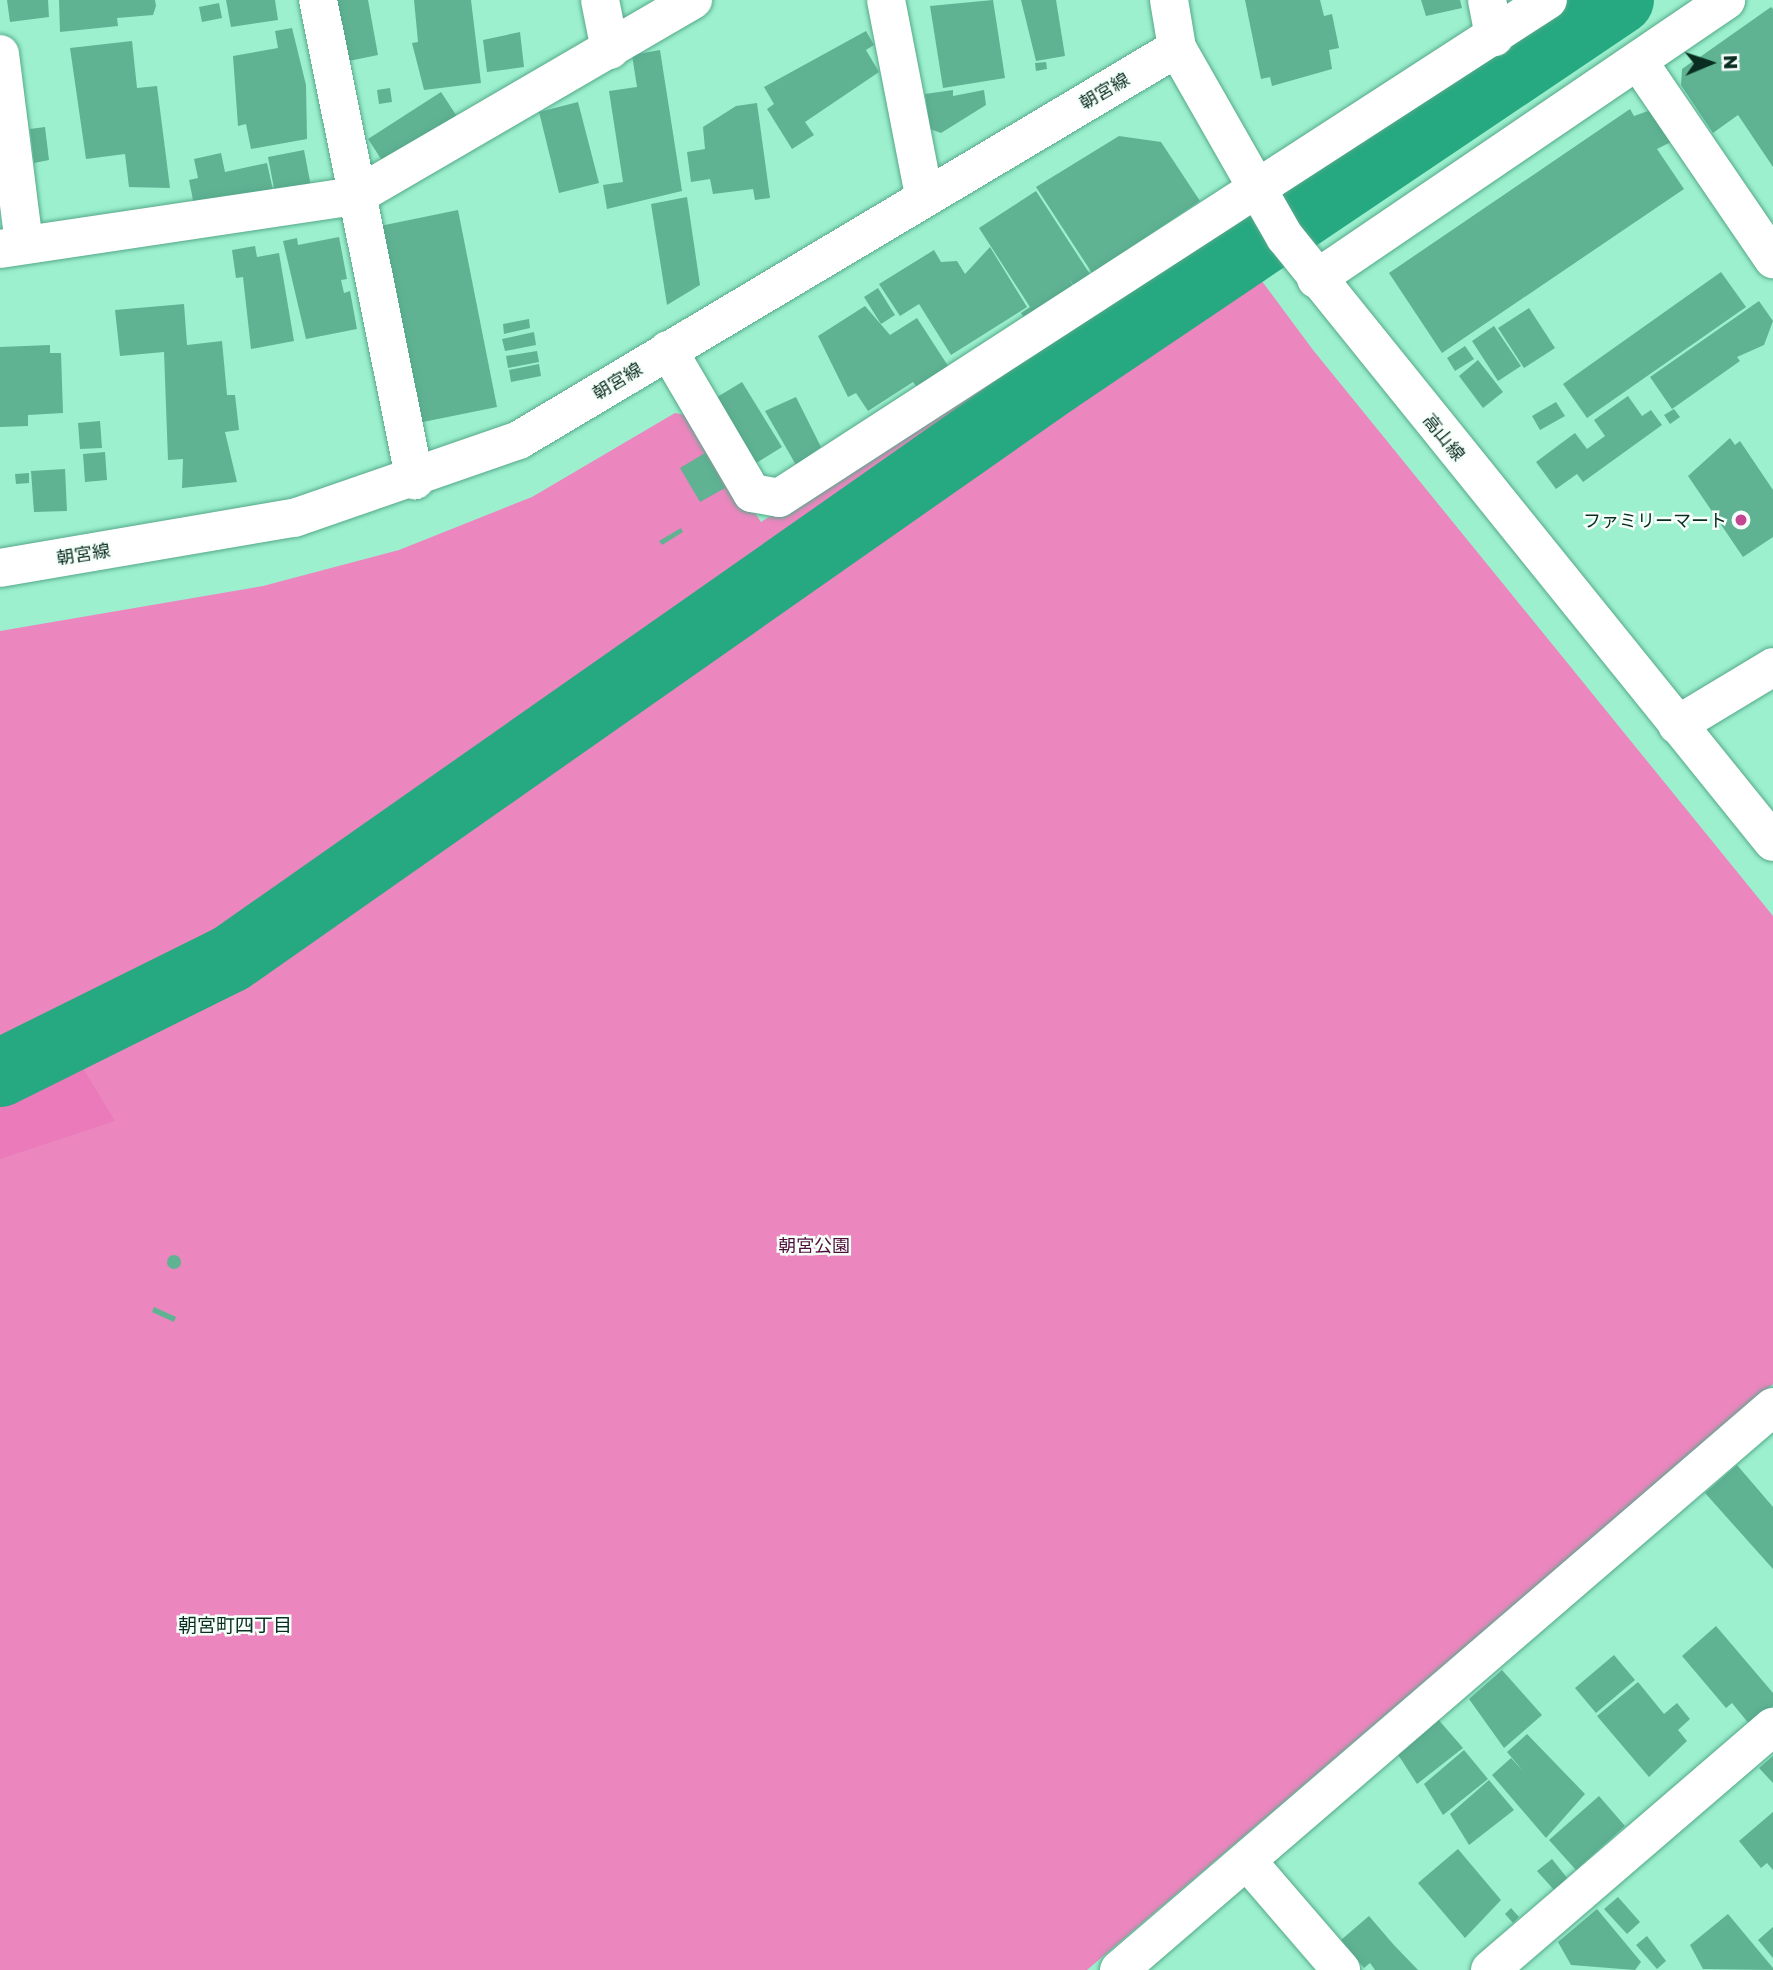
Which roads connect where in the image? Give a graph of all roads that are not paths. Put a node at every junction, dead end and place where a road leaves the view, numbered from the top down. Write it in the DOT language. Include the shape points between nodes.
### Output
graph roads {
  1 [pos="318,0"];
  2 [pos="600,0"];
  3 [pos="693,0"];
  4 [pos="886,0"];
  5 [pos="1169,0"];
  6 [pos="1487,0"];
  7 [pos="1548,0"];
  8 [pos="1727,0"];
  9 [pos="1494,37"];
  10 [pos="1177,48"];
  11 [pos="610,50"];
  12 [pos="0,54"];
  13 [pos="1638,61"];
  14 [pos="924,195"];
  15 [pos="356,196"];
  16 [pos="1269,213"];
  17 [pos="12,246"];
  18 [pos="1773,259"];
  19 [pos="1316,279"];
  20 [pos="668,350"];
  21 [pos="415,481"];
  22 [pos="0,568"];
  23 [pos="1773,667"];
  24 [pos="1677,725"];
  25 [pos="1773,842"];
  26 [pos="1773,1407"];
  27 [pos="1773,1727"];
  28 [pos="1247,1861"];
  29 [pos="1119,1970"];
  30 [pos="1341,1970"];
  31 [pos="1490,1970"];
  1 -- 15 [label="street"];
  2 -- 11 [label="street"];
  3 -- 11 [label="street"];
  4 -- 14 [label="street"];
  5 -- 10 [label="street, 高山線"];
  6 -- 9 [label="street"];
  7 -- 9 [label="street"];
  8 -- 13 [label="street"];
  9 -- 16 [label="street"];
  10 -- 14 [label="street, 朝宮線"];
  10 -- 16 [label="street, 高山線"];
  11 -- 15 [label="street"];
  12 -- 17 [label="street"];
  13 -- 18 [label="street"];
  13 -- 19 [label="street"];
  14 -- 20 [label="street, 朝宮線"];
  15 -- 17 [label="street"];
  15 -- 21 [label="street"];
  16 -- 19 [label="street, 高山線"];
  16 -- 20 [label="street" via="779,498 752,493"];
  19 -- 24 [label="street, 高山線"];
  20 -- 21 [label="street, 朝宮線" via="519,440"];
  21 -- 22 [label="street, 朝宮線" via="294,519"];
  23 -- 24 [label="street"];
  24 -- 25 [label="street, 高山線"];
  26 -- 28 [label="street"];
  27 -- 31 [label="street"];
  28 -- 29 [label="street"];
  28 -- 30 [label="street"];
}
